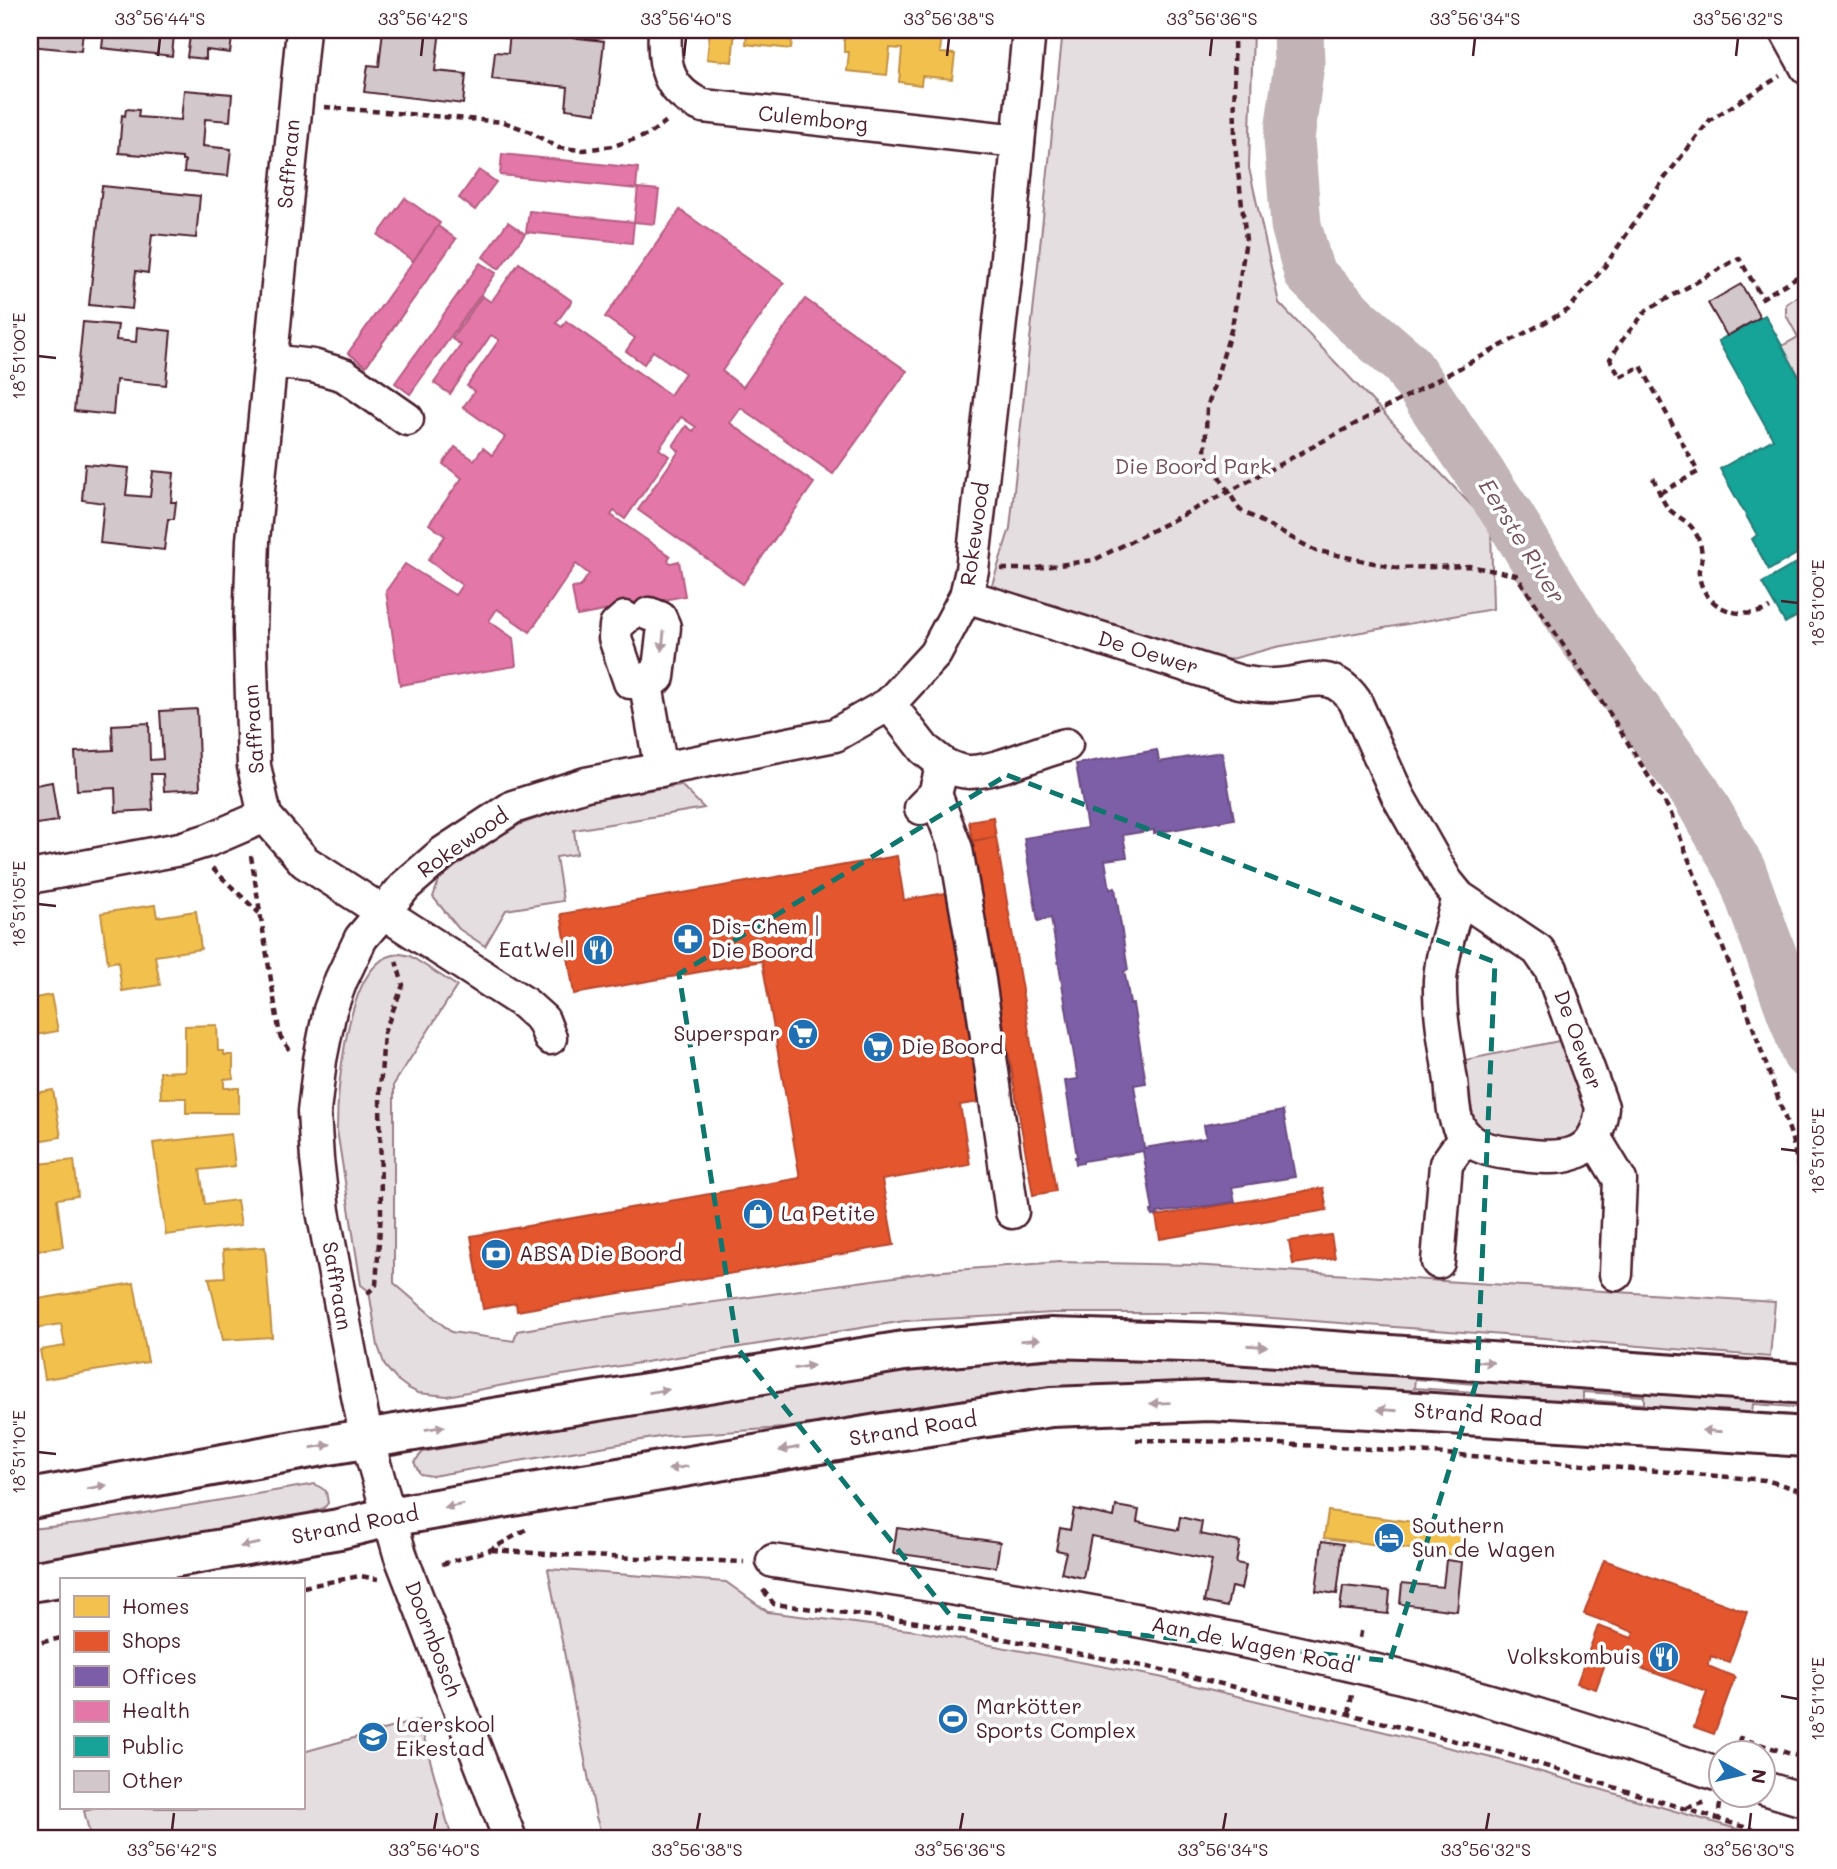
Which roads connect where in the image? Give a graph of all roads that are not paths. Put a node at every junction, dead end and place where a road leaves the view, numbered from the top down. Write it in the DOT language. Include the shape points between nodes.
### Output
graph roads {
  1 [pos="303,30"];
  2 [pos="665,30"];
  3 [pos="1029,30"];
  4 [pos="1786,30"];
  5 [pos="1807,67"];
  6 [pos="1018,141"];
  7 [pos="271,360"];
  8 [pos="407,419"];
  9 [pos="969,583"];
  10 [pos="644,679"];
  11 [pos="889,704"];
  12 [pos="1066,745"];
  13 [pos="661,770"];
  14 [pos="932,789"];
  15 [pos="265,816"];
  16 [pos="30,877"];
  17 [pos="1459,897"];
  18 [pos="381,912"];
  19 [pos="550,1038"];
  20 [pos="1466,1136"];
  21 [pos="1594,1137"];
  22 [pos="1012,1212"];
  23 [pos="1438,1262"];
  24 [pos="1616,1274"];
  25 [pos="1794,1383"];
  26 [pos="1794,1436"];
  27 [pos="367,1439"];
  28 [pos="30,1499"];
  29 [pos="389,1517"];
  30 [pos="759,1572"];
  31 [pos="30,1582"];
  32 [pos="1708,1781"];
  33 [pos="1778,1792"];
  34 [pos="1807,1801"];
  35 [pos="510,1839"];
  1 -- 7 [label="street, Saffraan"];
  2 -- 6 [label="street, Culemborg" via="670,78 678,92 704,106"];
  3 -- 6 [label="street, Rokewood"];
  4 -- 5 [label="street"];
  6 -- 9 [label="street, Rokewood"];
  7 -- 8 [label="street" via="344,375"];
  7 -- 15 [label="street, Saffraan" via="253,540 250,630 254,766"];
  9 -- 11 [label="street, Rokewood" via="935,654"];
  9 -- 17 [label="street, De Oewer" via="1240,682 1274,685 1321,678 1335,682 1355,701 1436,866"];
  10 -- 10 [label="street, one-way" via="615,638 616,626 637,616 660,618 664,627"];
  10 -- 13 [label="street"];
  11 -- 13 [label="street, Rokewood" via="835,735"];
  11 -- 14 [label="street" via="924,749"];
  12 -- 14 [label="street" via="995,769 959,771"];
  13 -- 18 [label="street, Rokewood" via="586,784 513,807 443,853"];
  14 -- 22 [label="street" via="956,849"];
  15 -- 16 [label="street" via="180,849"];
  15 -- 18 [label="street, Saffraan" via="305,862"];
  17 -- 20 [label="street" via="1444,955 1441,1001 1456,1117"];
  17 -- 21 [label="street, De Oewer" via="1538,950 1551,969 1602,1107 1601,1125"];
  18 -- 19 [label="street" via="524,1003 543,1020"];
  18 -- 27 [label="street, Saffraan" via="361,938 334,1000 314,1112 323,1211"];
  20 -- 21 [label="street" via="1496,1152 1550,1158 1570,1156"];
  20 -- 23 [label="street" via="1446,1164"];
  21 -- 24 [label="street" via="1620,1180"];
  27 -- 25 [label="main road, one-way" via="904,1351 1052,1338 1218,1343"];
  26 -- 29 [label="main road, Strand Road, one-way" via="1209,1401 1051,1407"];
  28 -- 27 [label="main road, one-way"];
  27 -- 29 [label="street, Saffraan"];
  29 -- 31 [label="main road, Strand Road, one-way"];
  29 -- 35 [label="street, Doornbosch"];
  30 -- 32 [label="street, Aan de Wagen Road" via="985,1592 1356,1666 1626,1742"];
  33 -- 34 [label="street"];
}
